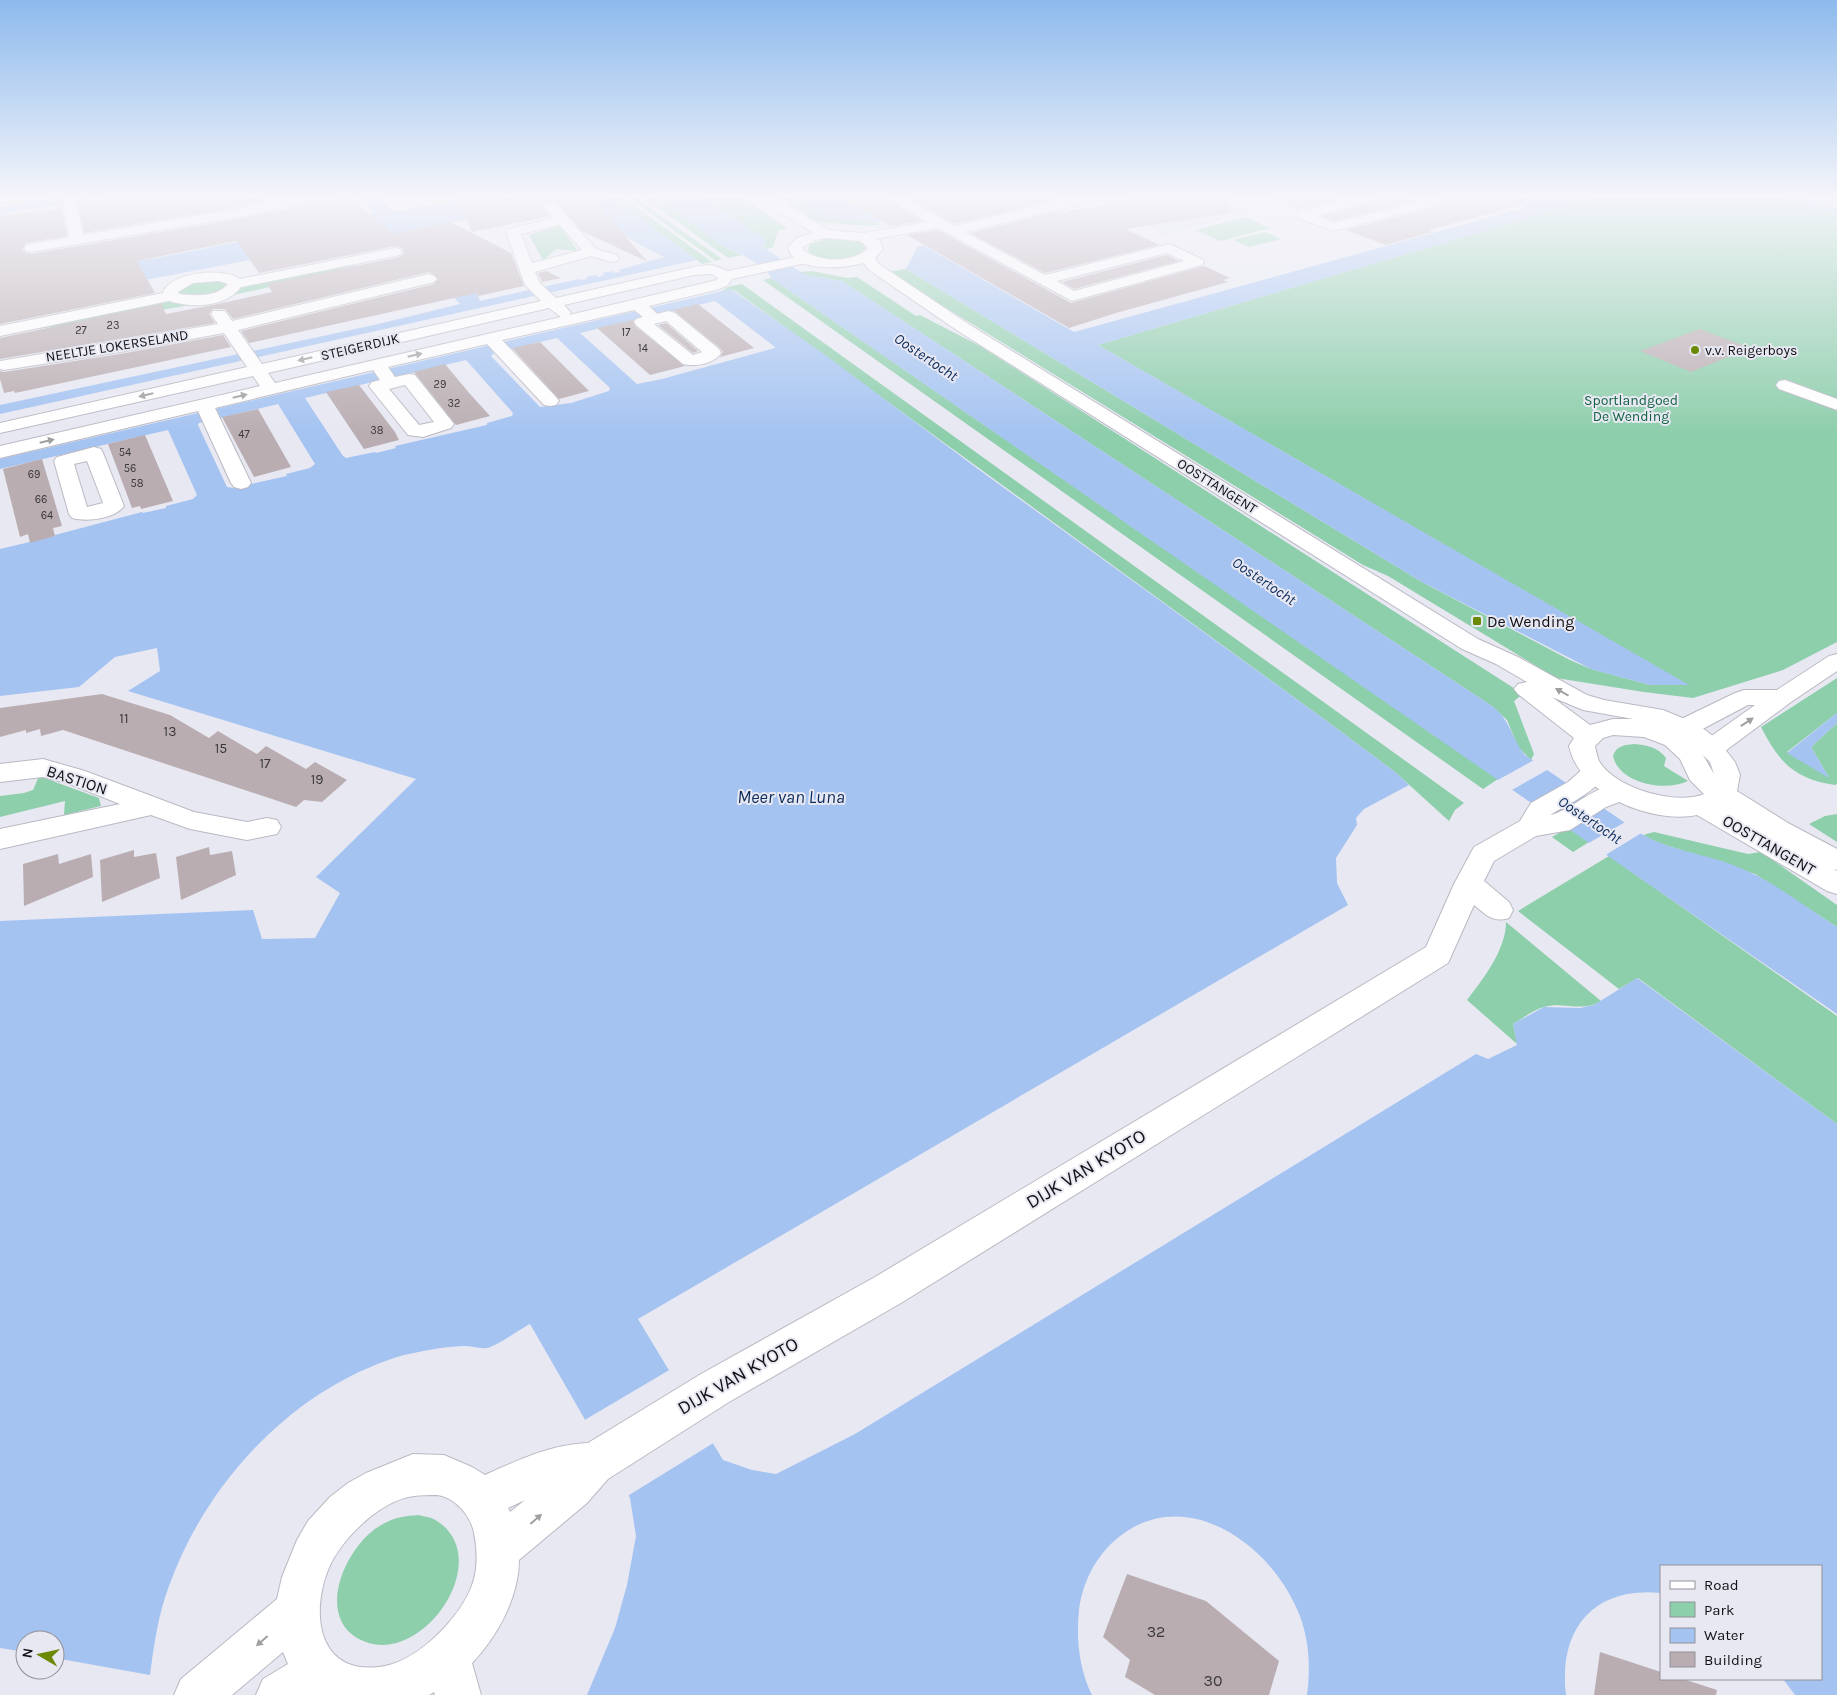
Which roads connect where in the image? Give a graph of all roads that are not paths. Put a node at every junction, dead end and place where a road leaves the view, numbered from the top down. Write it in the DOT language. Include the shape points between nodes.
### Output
graph roads {
  1 [pos="207,277"];
  2 [pos="223,277"];
  3 [pos="270,277"];
  4 [pos="530,277"];
  5 [pos="664,277"];
  6 [pos="724,277"];
  7 [pos="870,277"];
  8 [pos="889,277"];
  9 [pos="1039,277"];
  10 [pos="1055,277"];
  11 [pos="1141,277"];
  12 [pos="429,279"];
  13 [pos="1044,280"];
  14 [pos="236,284"];
  15 [pos="171,296"];
  16 [pos="208,298"];
  17 [pos="550,300"];
  18 [pos="636,303"];
  19 [pos="569,319"];
  20 [pos="654,319"];
  21 [pos="229,327"];
  22 [pos="964,328"];
  23 [pos="0,331"];
  24 [pos="490,337"];
  25 [pos="252,361"];
  26 [pos="377,364"];
  27 [pos="4,365"];
  28 [pos="391,383"];
  29 [pos="1785,384"];
  30 [pos="270,389"];
  31 [pos="550,401"];
  32 [pos="204,404"];
  33 [pos="1837,405"];
  34 [pos="0,428"];
  35 [pos="72,435"];
  36 [pos="0,452"];
  37 [pos="79,457"];
  38 [pos="241,483"];
  39 [pos="1470,644"];
  40 [pos="1837,661"];
  41 [pos="1782,697"];
  42 [pos="1672,730"];
  43 [pos="1588,736"];
  44 [pos="1712,748"];
  45 [pos="0,773"];
  46 [pos="1597,788"];
  47 [pos="1717,792"];
  48 [pos="152,806"];
  49 [pos="267,827"];
  50 [pos="0,839"];
  51 [pos="1837,850"];
  52 [pos="1837,860"];
  53 [pos="1468,884"];
  54 [pos="1837,884"];
  55 [pos="1499,910"];
  56 [pos="593,1464"];
  57 [pos="482,1500"];
  58 [pos="498,1550"];
  59 [pos="297,1611"];
  60 [pos="320,1672"];
  61 [pos="453,1676"];
  62 [pos="403,1691"];
  63 [pos="197,1695"];
  64 [pos="278,1695"];
  1 -- 15 [label="street" via="172,288"];
  2 -- 14 [label="street"];
  3 -- 14 [label="street"];
  4 -- 17 [label="street" via="532,285"];
  5 -- 17 [label="street, STEIGERDIJK"];
  6 -- 18 [label="street, STEIGERDIJK" via="725,280 717,285"];
  7 -- 22 [label="street, OOSTTANGENT"];
  8 -- 22 [label="street, OOSTTANGENT"];
  9 -- 13 [label="street"];
  10 -- 13 [label="street"];
  11 -- 13 [label="street" via="1072,296"];
  12 -- 21 [label="street, NEELTJE LOKERSELAND"];
  14 -- 16 [label="street" via="225,293"];
  15 -- 16 [label="street" via="190,300"];
  15 -- 23 [label="street"];
  16 -- 21 [label="street"];
  17 -- 19 [label="street"];
  17 -- 25 [label="street, STEIGERDIJK, one-way"];
  18 -- 19 [label="street, STEIGERDIJK"];
  18 -- 20 [label="street"];
  19 -- 24 [label="street, STEIGERDIJK"];
  21 -- 25 [label="street"];
  21 -- 27 [label="street, NEELTJE LOKERSELAND"];
  22 -- 39 [label="street, OOSTTANGENT"];
  26 -- 24 [label="street, STEIGERDIJK, one-way"];
  24 -- 31 [label="street"];
  25 -- 30 [label="street"];
  25 -- 34 [label="street, STEIGERDIJK, one-way"];
  26 -- 28 [label="street, STEIGERDIJK"];
  26 -- 30 [label="street, STEIGERDIJK"];
  29 -- 33 [label="street"];
  32 -- 30 [label="street, STEIGERDIJK, one-way"];
  32 -- 35 [label="street, STEIGERDIJK"];
  32 -- 38 [label="street"];
  36 -- 35 [label="street, STEIGERDIJK, one-way"];
  35 -- 37 [label="street"];
  42 -- 39 [label="street, OOSTTANGENT, one-way" via="1657,717 1607,710 1578,700"];
  39 -- 43 [label="street, OOSTTANGENT" via="1501,672"];
  40 -- 41 [label="street"];
  41 -- 42 [label="street" via="1744,698"];
  44 -- 41 [label="street, one-way"];
  42 -- 43 [label="street" via="1632,726 1607,728"];
  42 -- 44 [label="street"];
  42 -- 47 [label="street" via="1694,759 1700,775"];
  43 -- 46 [label="street" via="1582,746"];
  44 -- 47 [label="street" via="1725,768"];
  45 -- 48 [label="street, BASTION" via="43,768"];
  46 -- 47 [label="street" via="1670,806"];
  46 -- 53 [label="street, DIJK VAN KYOTO" via="1484,854"];
  47 -- 51 [label="street, OOSTTANGENT" via="1822,838"];
  47 -- 52 [label="street, OOSTTANGENT" via="1813,850"];
  47 -- 54 [label="street, OOSTTANGENT"];
  48 -- 49 [label="street, BASTION" via="190,820 247,831"];
  48 -- 50 [label="street, BASTION"];
  53 -- 55 [label="street"];
  53 -- 56 [label="street, DIJK VAN KYOTO" via="1437,954 888,1290 715,1388"];
  56 -- 57 [label="street, DIJK VAN KYOTO" via="550,1470"];
  58 -- 56 [label="street, DIJK VAN KYOTO, one-way" via="572,1488"];
  57 -- 58 [label="street" via="494,1522"];
  57 -- 59 [label="street" via="463,1484 440,1475 413,1475 386,1484 359,1499 335,1521 315,1549 302,1580"];
  58 -- 61 [label="street" via="496,1578 486,1607 470,1634"];
  59 -- 60 [label="street" via="299,1634 307,1655"];
  59 -- 63 [label="street, one-way"];
  60 -- 62 [label="street" via="342,1687 371,1692"];
  60 -- 64 [label="street"];
  61 -- 62 [label="street" via="426,1674"];
}
